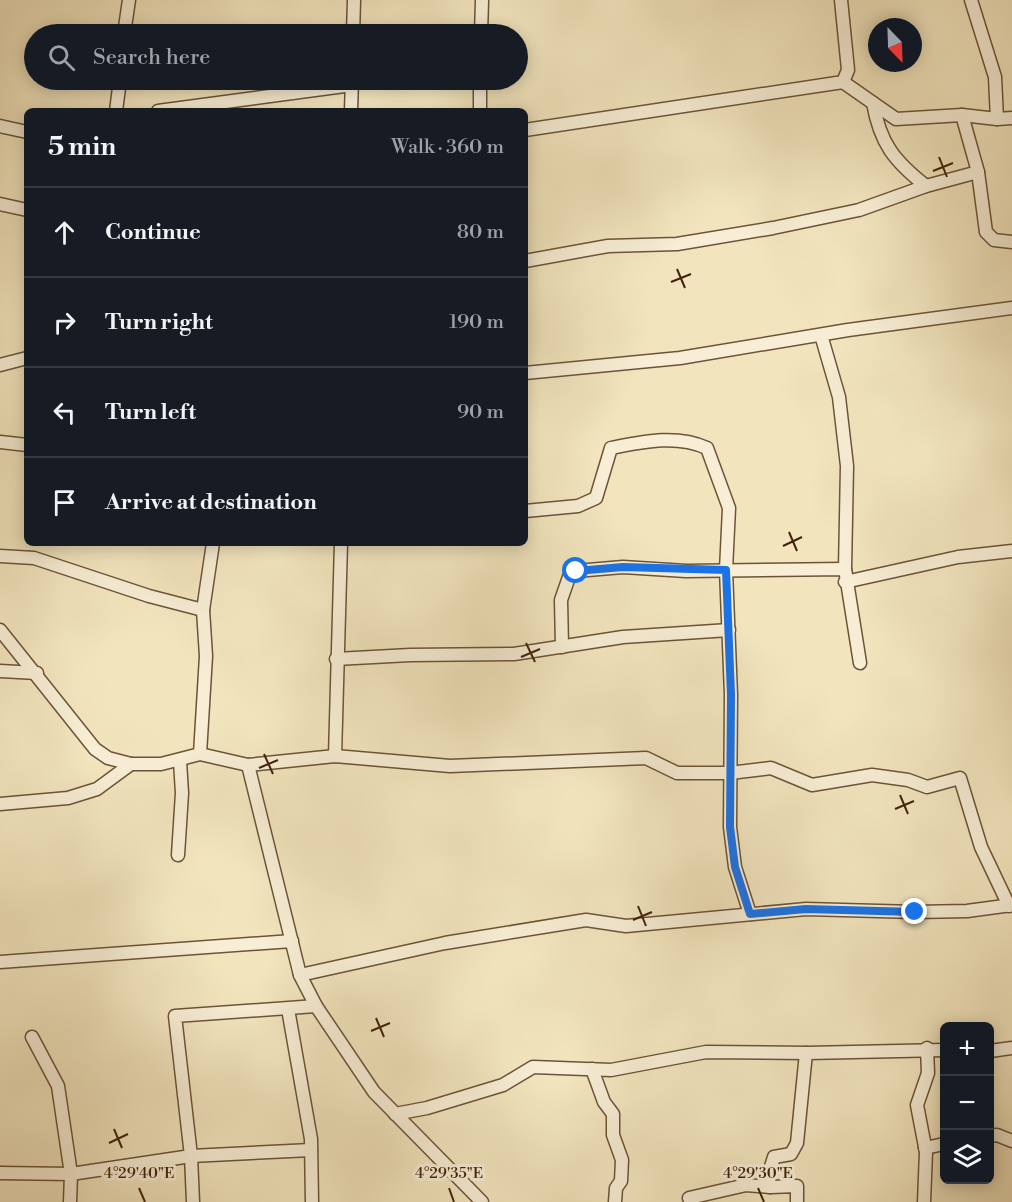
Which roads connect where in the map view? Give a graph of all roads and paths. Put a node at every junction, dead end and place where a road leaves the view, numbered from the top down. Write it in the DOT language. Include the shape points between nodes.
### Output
graph roads {
  1 [pos="129,0"];
  2 [pos="354,0"];
  3 [pos="482,0"];
  4 [pos="841,0"];
  5 [pos="971,0"];
  6 [pos="125,24"];
  7 [pos="353,24"];
  8 [pos="481,24"];
  9 [pos="843,82"];
  10 [pos="119,90"];
  11 [pos="298,90"];
  12 [pos="352,90"];
  13 [pos="480,90"];
  14 [pos="873,103"];
  15 [pos="116,108"];
  16 [pos="178,108"];
  17 [pos="351,108"];
  18 [pos="480,108"];
  19 [pos="962,115"];
  20 [pos="1012,118"];
  21 [pos="997,120"];
  22 [pos="0,126"];
  23 [pos="528,130"];
  24 [pos="24,131"];
  25 [pos="978,172"];
  26 [pos="926,186"];
  27 [pos="0,204"];
  28 [pos="24,209"];
  29 [pos="1012,242"];
  30 [pos="528,260"];
  31 [pos="1012,308"];
  32 [pos="821,335"];
  33 [pos="24,359"];
  34 [pos="0,365"];
  35 [pos="528,374"];
  36 [pos="0,442"];
  37 [pos="24,445"];
  38 [pos="528,511"];
  39 [pos="213,546"];
  40 [pos="341,546"];
  41 [pos="1012,551"];
  42 [pos="0,556"];
  43 [pos="726,570"];
  44 [pos="845,576"];
  45 [pos="203,610"];
  46 [pos="0,630"];
  47 [pos="729,630"];
  48 [pos="562,647"];
  49 [pos="336,659"];
  50 [pos="860,663"];
  51 [pos="0,671"];
  52 [pos="37,673"];
  53 [pos="200,754"];
  54 [pos="335,756"];
  55 [pos="180,761"];
  56 [pos="131,764"];
  57 [pos="248,765"];
  58 [pos="730,773"];
  59 [pos="0,804"];
  60 [pos="178,855"];
  61 [pos="1010,906"];
  62 [pos="750,914"];
  63 [pos="292,941"];
  64 [pos="0,962"];
  65 [pos="300,975"];
  66 [pos="316,1006"];
  67 [pos="288,1009"];
  68 [pos="32,1036"];
  69 [pos="927,1048"];
  70 [pos="1012,1048"];
  71 [pos="940,1049"];
  72 [pos="994,1050"];
  73 [pos="806,1053"];
  74 [pos="592,1069"];
  75 [pos="395,1114"];
  76 [pos="994,1135"];
  77 [pos="1012,1141"];
  78 [pos="940,1145"];
  79 [pos="924,1148"];
  80 [pos="311,1150"];
  81 [pos="191,1156"];
  82 [pos="0,1173"];
  83 [pos="71,1174"];
  84 [pos="770,1187"];
  85 [pos="689,1198"];
  86 [pos="70,1202"];
  87 [pos="194,1202"];
  88 [pos="312,1202"];
  89 [pos="482,1202"];
  90 [pos="615,1202"];
  91 [pos="797,1202"];
  92 [pos="924,1202"];
  1 -- 6 [label="street"];
  2 -- 7 [label="street"];
  3 -- 8 [label="street"];
  4 -- 9 [label="street" via="848,70"];
  5 -- 21 [label="street" via="995,77"];
  9 -- 14 [label="street"];
  9 -- 23 [label="street"];
  10 -- 15 [label="street"];
  11 -- 16 [label="street"];
  12 -- 17 [label="street"];
  13 -- 18 [label="street"];
  14 -- 19 [label="street" via="902,121"];
  14 -- 26 [label="street" via="877,124 894,159"];
  19 -- 21 [label="street"];
  19 -- 25 [label="street"];
  20 -- 21 [label="street"];
  22 -- 24 [label="street"];
  25 -- 26 [label="street"];
  25 -- 29 [label="street" via="986,232 994,240"];
  26 -- 30 [label="street" via="859,210 773,228 677,244 608,246"];
  27 -- 28 [label="street"];
  31 -- 32 [label="street"];
  32 -- 35 [label="street" via="680,358"];
  32 -- 44 [label="street" via="839,397 847,466"];
  33 -- 34 [label="street"];
  36 -- 37 [label="street"];
  38 -- 43 [label="street" via="578,506 596,498 611,448 684,440 698,444 707,448 729,508"];
  39 -- 45 [label="street"];
  40 -- 49 [label="street"];
  41 -- 44 [label="street"];
  42 -- 45 [label="street" via="34,558"];
  43 -- 44 [label="street"];
  43 -- 47 [label="street"];
  43 -- 48 [label="street" via="623,567 576,571 569,577 561,600"];
  44 -- 50 [label="street"];
  45 -- 53 [label="street" via="206,656"];
  46 -- 52 [label="street"];
  47 -- 48 [label="street" via="633,636"];
  47 -- 58 [label="street"];
  48 -- 49 [label="street" via="514,654"];
  49 -- 54 [label="street"];
  51 -- 52 [label="street"];
  52 -- 56 [label="street" via="95,749 108,758"];
  53 -- 55 [label="street"];
  53 -- 57 [label="street"];
  54 -- 57 [label="street"];
  54 -- 58 [label="street" via="450,766 646,758 677,773"];
  55 -- 56 [label="street"];
  55 -- 60 [label="street" via="183,794"];
  56 -- 59 [label="street" via="97,789 68,798"];
  57 -- 63 [label="street"];
  58 -- 61 [label="street" via="771,768 812,785 872,775 908,780 927,788 960,778 981,847"];
  58 -- 62 [label="street" via="735,867"];
  61 -- 62 [label="street" via="967,910 806,909"];
  62 -- 65 [label="street" via="626,926 586,920 444,943"];
  63 -- 64 [label="street"];
  63 -- 65 [label="street"];
  65 -- 66 [label="street"];
  66 -- 67 [label="street"];
  66 -- 75 [label="street" via="374,1092"];
  67 -- 80 [label="street"];
  67 -- 81 [label="street" via="175,1016"];
  68 -- 83 [label="street" via="58,1086"];
  69 -- 71 [label="street"];
  69 -- 73 [label="street"];
  69 -- 79 [label="street" via="928,1073 917,1105"];
  70 -- 72 [label="street"];
  73 -- 74 [label="street" via="706,1052 611,1070"];
  73 -- 84 [label="street" via="797,1143 790,1154 774,1156 768,1176"];
  74 -- 75 [label="street" via="533,1067 503,1085"];
  74 -- 90 [label="street" via="604,1102 613,1114 613,1135 622,1160"];
  75 -- 89 [label="street"];
  76 -- 77 [label="street"];
  78 -- 79 [label="street"];
  79 -- 92 [label="street"];
  80 -- 81 [label="street"];
  80 -- 88 [label="street"];
  81 -- 83 [label="street"];
  81 -- 87 [label="street"];
  82 -- 83 [label="street"];
  83 -- 86 [label="street"];
  84 -- 85 [label="street" via="746,1185"];
  84 -- 91 [label="street" via="797,1186"];
}
